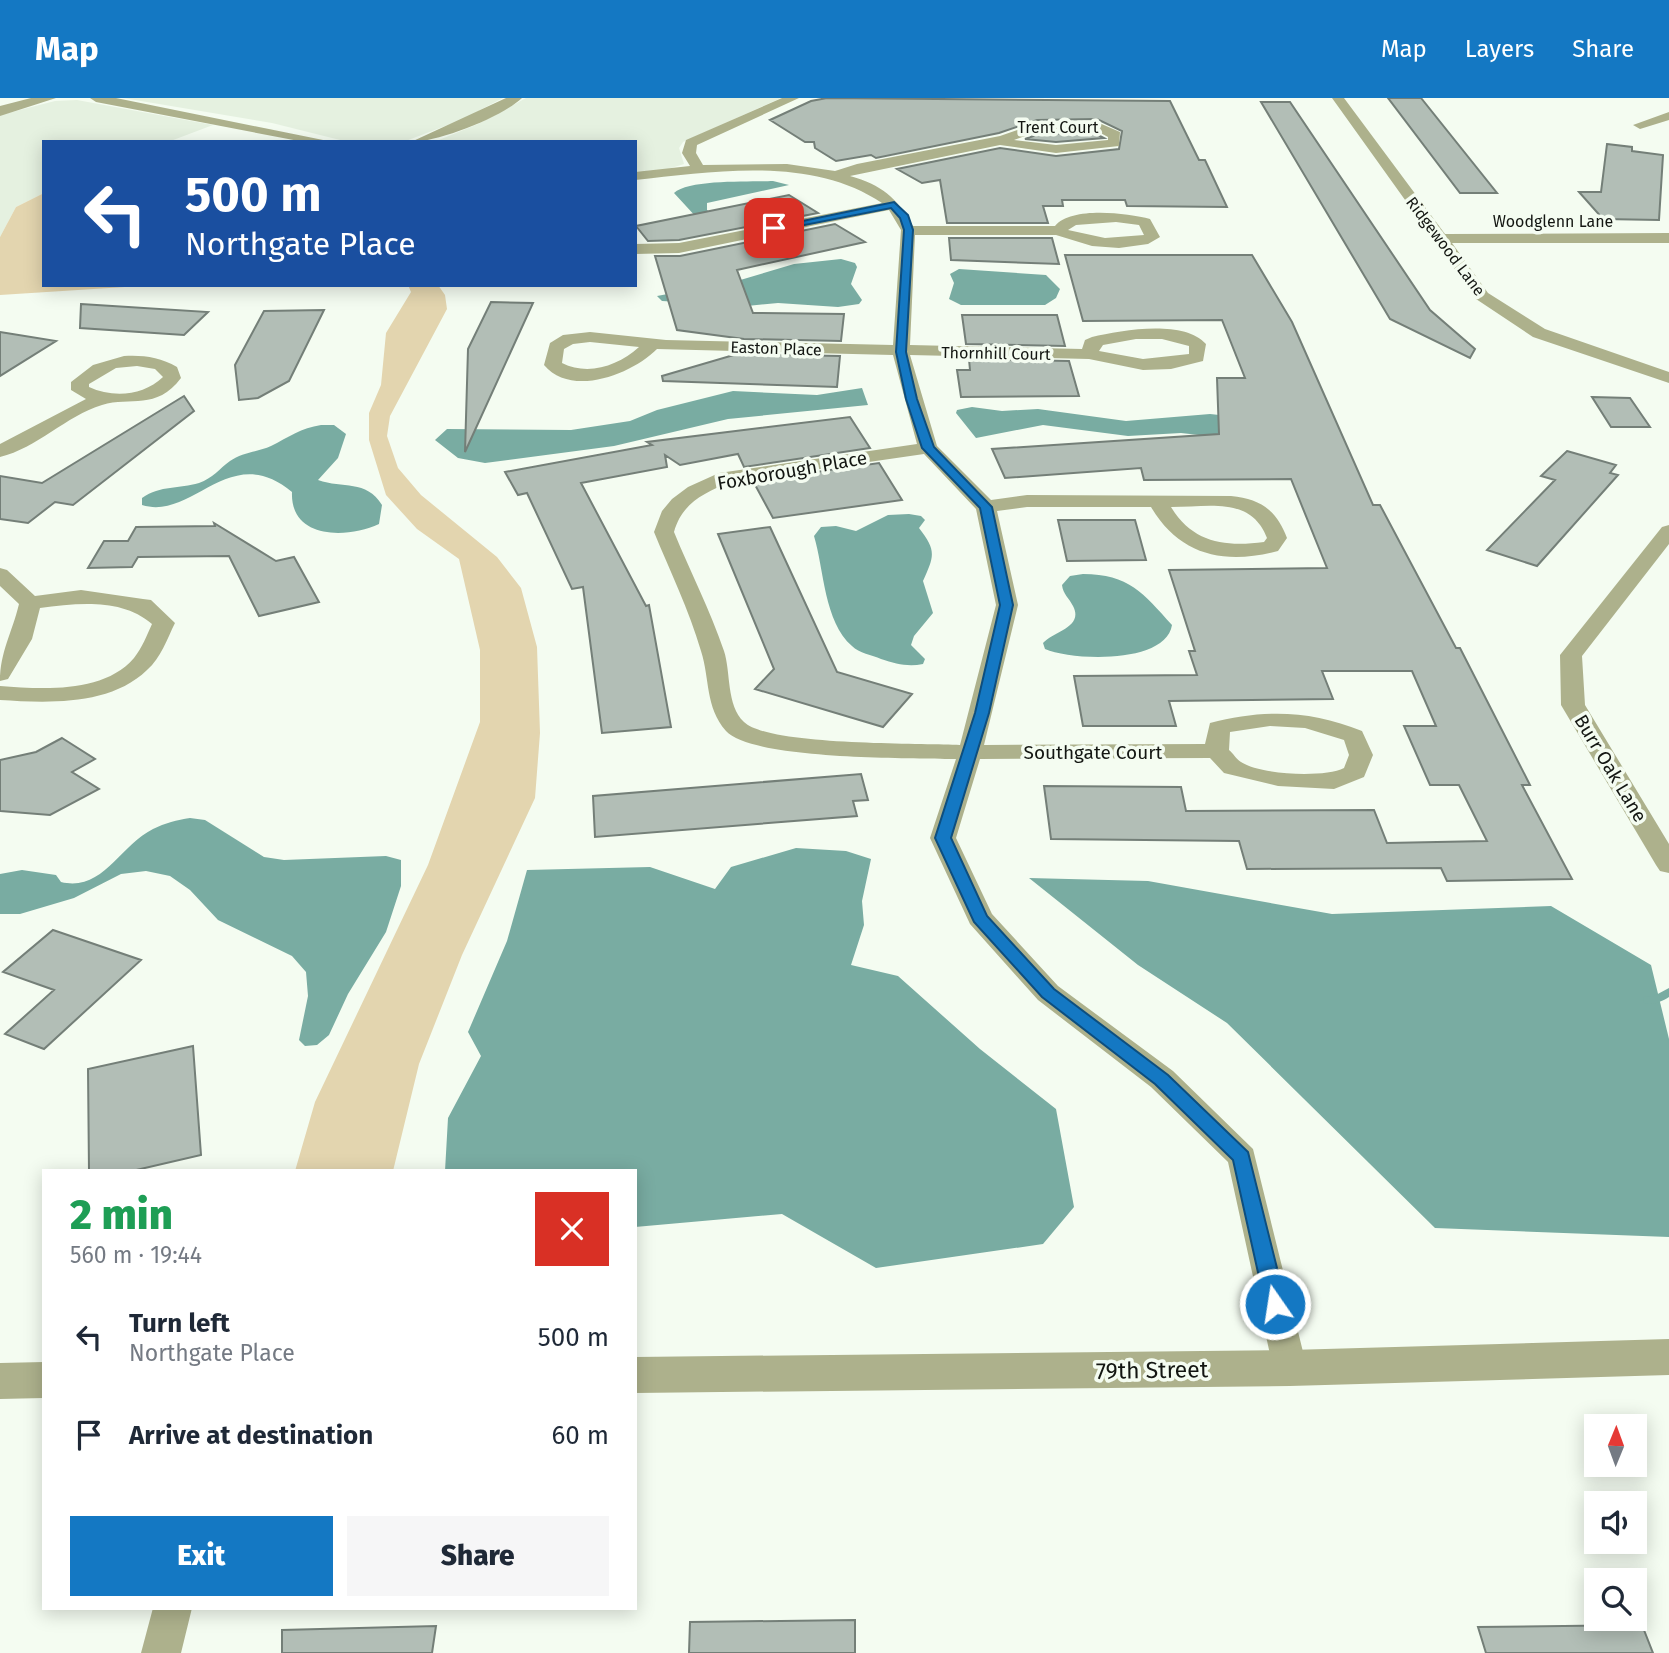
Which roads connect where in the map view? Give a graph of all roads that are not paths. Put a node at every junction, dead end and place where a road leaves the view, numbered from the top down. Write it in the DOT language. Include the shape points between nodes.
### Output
graph roads {
  1 [pos="10,98"];
  2 [pos="48,98"];
  3 [pos="96,98"];
  4 [pos="516,98"];
  5 [pos="793,98"];
  6 [pos="1338,98"];
  7 [pos="0,101"];
  8 [pos="0,111"];
  9 [pos="1669,116"];
  10 [pos="1640,125"];
  11 [pos="316,140"];
  12 [pos="423,140"];
  13 [pos="998,141"];
  14 [pos="698,169"];
  15 [pos="637,176"];
  16 [pos="833,177"];
  17 [pos="894,205"];
  18 [pos="908,230"];
  19 [pos="1059,230"];
  20 [pos="1669,238"];
  21 [pos="1438,239"];
  22 [pos="637,249"];
  23 [pos="652,344"];
  24 [pos="901,352"];
  25 [pos="1090,354"];
  26 [pos="1669,379"];
  27 [pos="100,399"];
  28 [pos="928,448"];
  29 [pos="0,451"];
  30 [pos="1158,502"];
  31 [pos="986,507"];
  32 [pos="1669,531"];
  33 [pos="0,574"];
  34 [pos="30,603"];
  35 [pos="0,674"];
  36 [pos="0,692"];
  37 [pos="1217,751"];
  38 [pos="969,752"];
  39 [pos="1669,865"];
  40 [pos="1669,1357"];
  41 [pos="1290,1368"];
  42 [pos="637,1375"];
  43 [pos="0,1381"];
  44 [pos="42,1381"];
  45 [pos="173,1610"];
  46 [pos="162,1653"];
  1 -- 7 [label="street"];
  2 -- 8 [label="street"];
  3 -- 11 [label="street"];
  4 -- 12 [label="street"];
  5 -- 14 [label="street" via="691,143 689,153"];
  6 -- 21 [label="street, Ridgewood Lane"];
  9 -- 10 [label="street"];
  13 -- 13 [label="street, Trent Court" via="1037,127 1097,126 1115,135 1114,143 1100,146 1015,146"];
  13 -- 16 [label="street, Trent Court" via="857,167"];
  14 -- 15 [label="street"];
  14 -- 16 [label="street" via="770,168"];
  16 -- 17 [label="street" via="864,186"];
  17 -- 18 [label="street" via="905,217"];
  17 -- 22 [label="street" via="679,248"];
  18 -- 19 [label="street"];
  18 -- 24 [label="street"];
  19 -- 19 [label="street" via="1066,222 1084,218 1130,218 1145,222 1152,237 1121,243 1089,241 1070,238"];
  20 -- 21 [label="street, Woodglenn Lane"];
  21 -- 26 [label="street, Ridgewood Lane" via="1482,296 1539,333"];
  23 -- 23 [label="street, Easton Place" via="601,337 569,339 556,347 553,365 583,374 607,372 636,361"];
  23 -- 24 [label="street, Easton Place"];
  24 -- 25 [label="street, Thornhill Court"];
  24 -- 28 [label="street"];
  25 -- 25 [label="street, Thornhill Court" via="1109,361 1161,364 1184,362 1197,357 1199,350 1198,344 1186,337 1143,334 1098,341 1091,344"];
  27 -- 29 [label="street"];
  28 -- 31 [label="street"];
  28 -- 38 [label="street, Foxborough Place" via="726,477 675,504 664,532 713,652 723,709 736,728 767,741 862,750"];
  30 -- 30 [label="street" via="1245,502 1271,520 1277,538 1271,547 1249,551 1187,540 1170,525"];
  30 -- 31 [label="street" via="1027,501"];
  31 -- 38 [label="street" via="1007,605"];
  32 -- 39 [label="street, Burr Oak Lane" via="1571,655 1573,705"];
  33 -- 34 [label="street"];
  34 -- 35 [label="street" via="21,639"];
  34 -- 36 [label="street" via="81,596 143,604 164,623 141,665 122,677 67,694"];
  37 -- 37 [label="street" via="1218,728 1276,718 1328,724 1354,736 1361,755 1355,772 1334,782 1243,773"];
  37 -- 38 [label="street, Southgate Court"];
  38 -- 41 [label="street" via="943,838 980,918 1048,993 1162,1079 1242,1157"];
  40 -- 41 [label="street, 79th Street"];
  41 -- 42 [label="street, 79th Street"];
  43 -- 44 [label="street"];
  45 -- 46 [label="street"];
}
